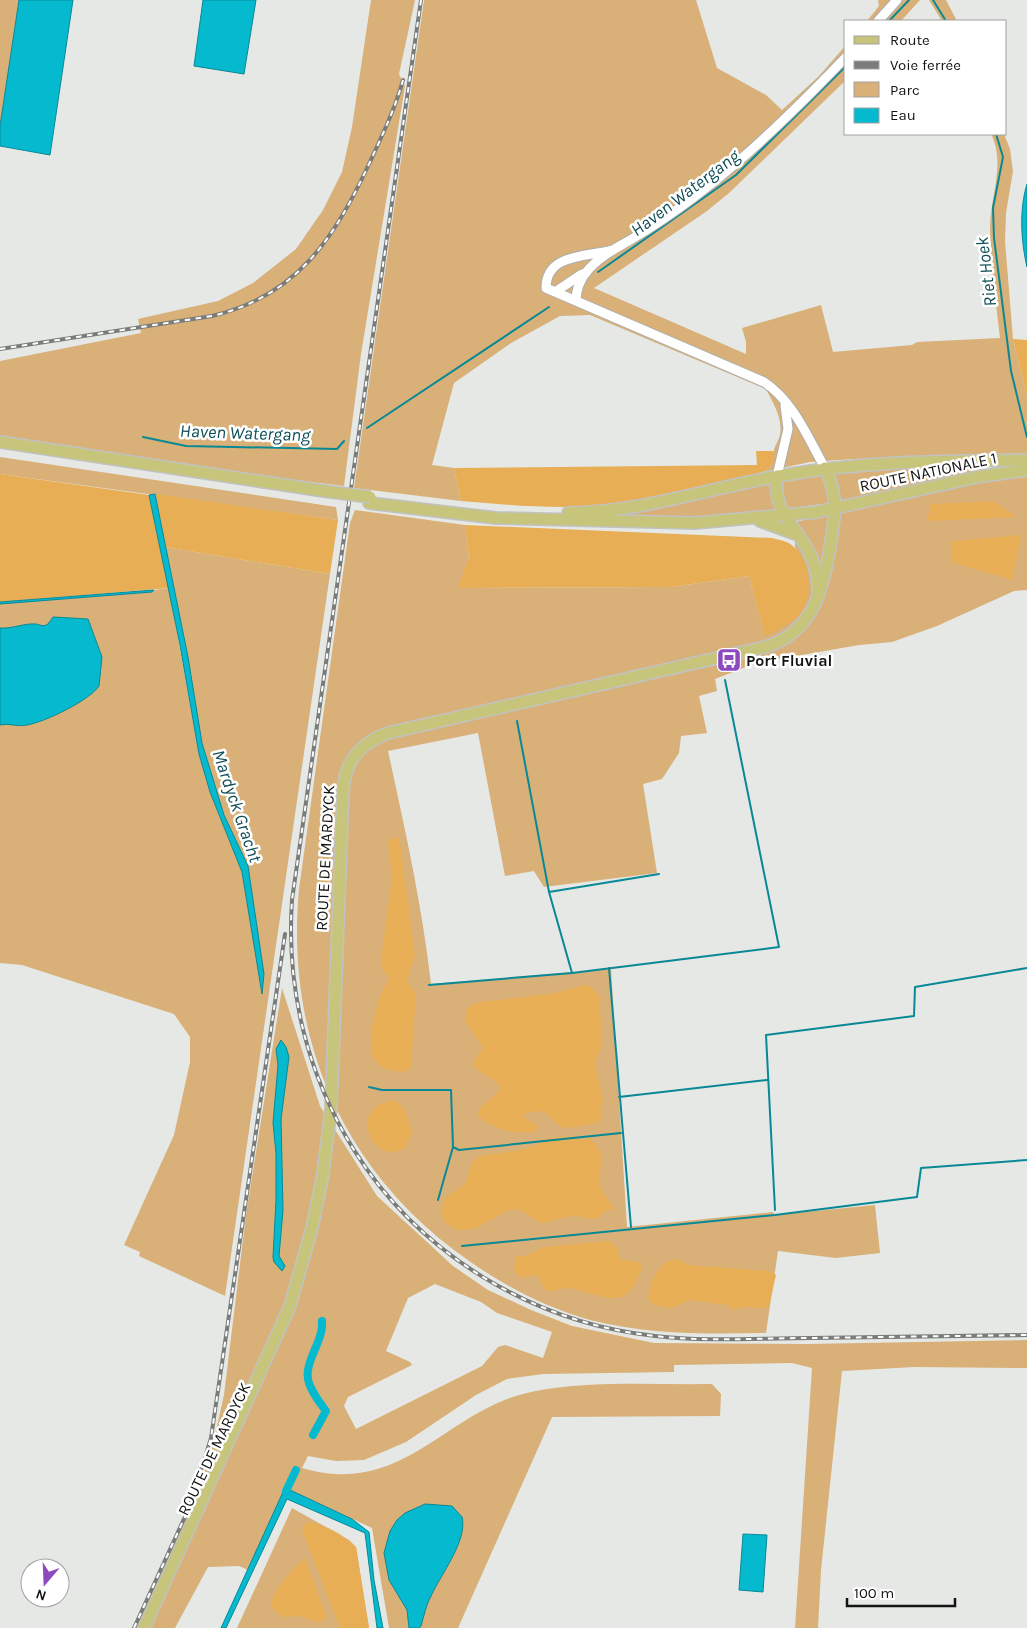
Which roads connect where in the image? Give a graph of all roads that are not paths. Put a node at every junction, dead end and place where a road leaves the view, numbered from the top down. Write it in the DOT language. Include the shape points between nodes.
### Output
graph roads {
  1 [pos="897,0"];
  2 [pos="879,20"];
  3 [pos="844,59"];
  4 [pos="612,250"];
  5 [pos="588,270"];
  6 [pos="555,292"];
  7 [pos="576,301"];
  8 [pos="785,402"];
  9 [pos="0,442"];
  10 [pos="0,448"];
  11 [pos="1027,460"];
  12 [pos="825,468"];
  13 [pos="1027,470"];
  14 [pos="777,476"];
  15 [pos="324,494"];
  16 [pos="369,500"];
  17 [pos="836,508"];
  18 [pos="784,516"];
  19 [pos="751,519"];
  20 [pos="796,534"];
  21 [pos="816,603"];
  22 [pos="144,1628"];
  1 -- 2 [label="street"];
  3 -- 4 [label="street" via="726,174"];
  4 -- 5 [label="street"];
  4 -- 6 [label="street" via="559,261 550,271 546,288"];
  5 -- 6 [label="street"];
  5 -- 7 [label="street" via="578,283"];
  6 -- 7 [label="street"];
  7 -- 8 [label="street" via="760,380"];
  8 -- 12 [label="street"];
  8 -- 14 [label="street" via="788,430"];
  9 -- 15 [label="main road"];
  10 -- 15 [label="main road"];
  11 -- 12 [label="main road, ROUTE NATIONALE 1"];
  12 -- 14 [label="main road, ROUTE NATIONALE 1"];
  12 -- 17 [label="main road, ROUTE DE MARDYCK"];
  13 -- 17 [label="main road, ROUTE NATIONALE 1" via="977,477"];
  14 -- 16 [label="main road, ROUTE NATIONALE 1" via="652,505 584,513 474,510"];
  14 -- 18 [label="main road" via="777,494"];
  15 -- 16 [label="main road, bridge"];
  16 -- 19 [label="main road, ROUTE NATIONALE 1" via="444,513 514,518 671,523"];
  17 -- 18 [label="main road, ROUTE NATIONALE 1"];
  17 -- 21 [label="main road, ROUTE DE MARDYCK" via="825,580"];
  18 -- 19 [label="main road, ROUTE NATIONALE 1"];
  18 -- 20 [label="main road"];
  19 -- 20 [label="main road"];
  20 -- 21 [label="main road" via="808,549 814,565 818,584"];
  21 -- 22 [label="main road, ROUTE DE MARDYCK" via="799,628 771,645 388,733 367,742 354,754 345,775 343,791 328,1142 312,1228 285,1327 270,1368"];
}
